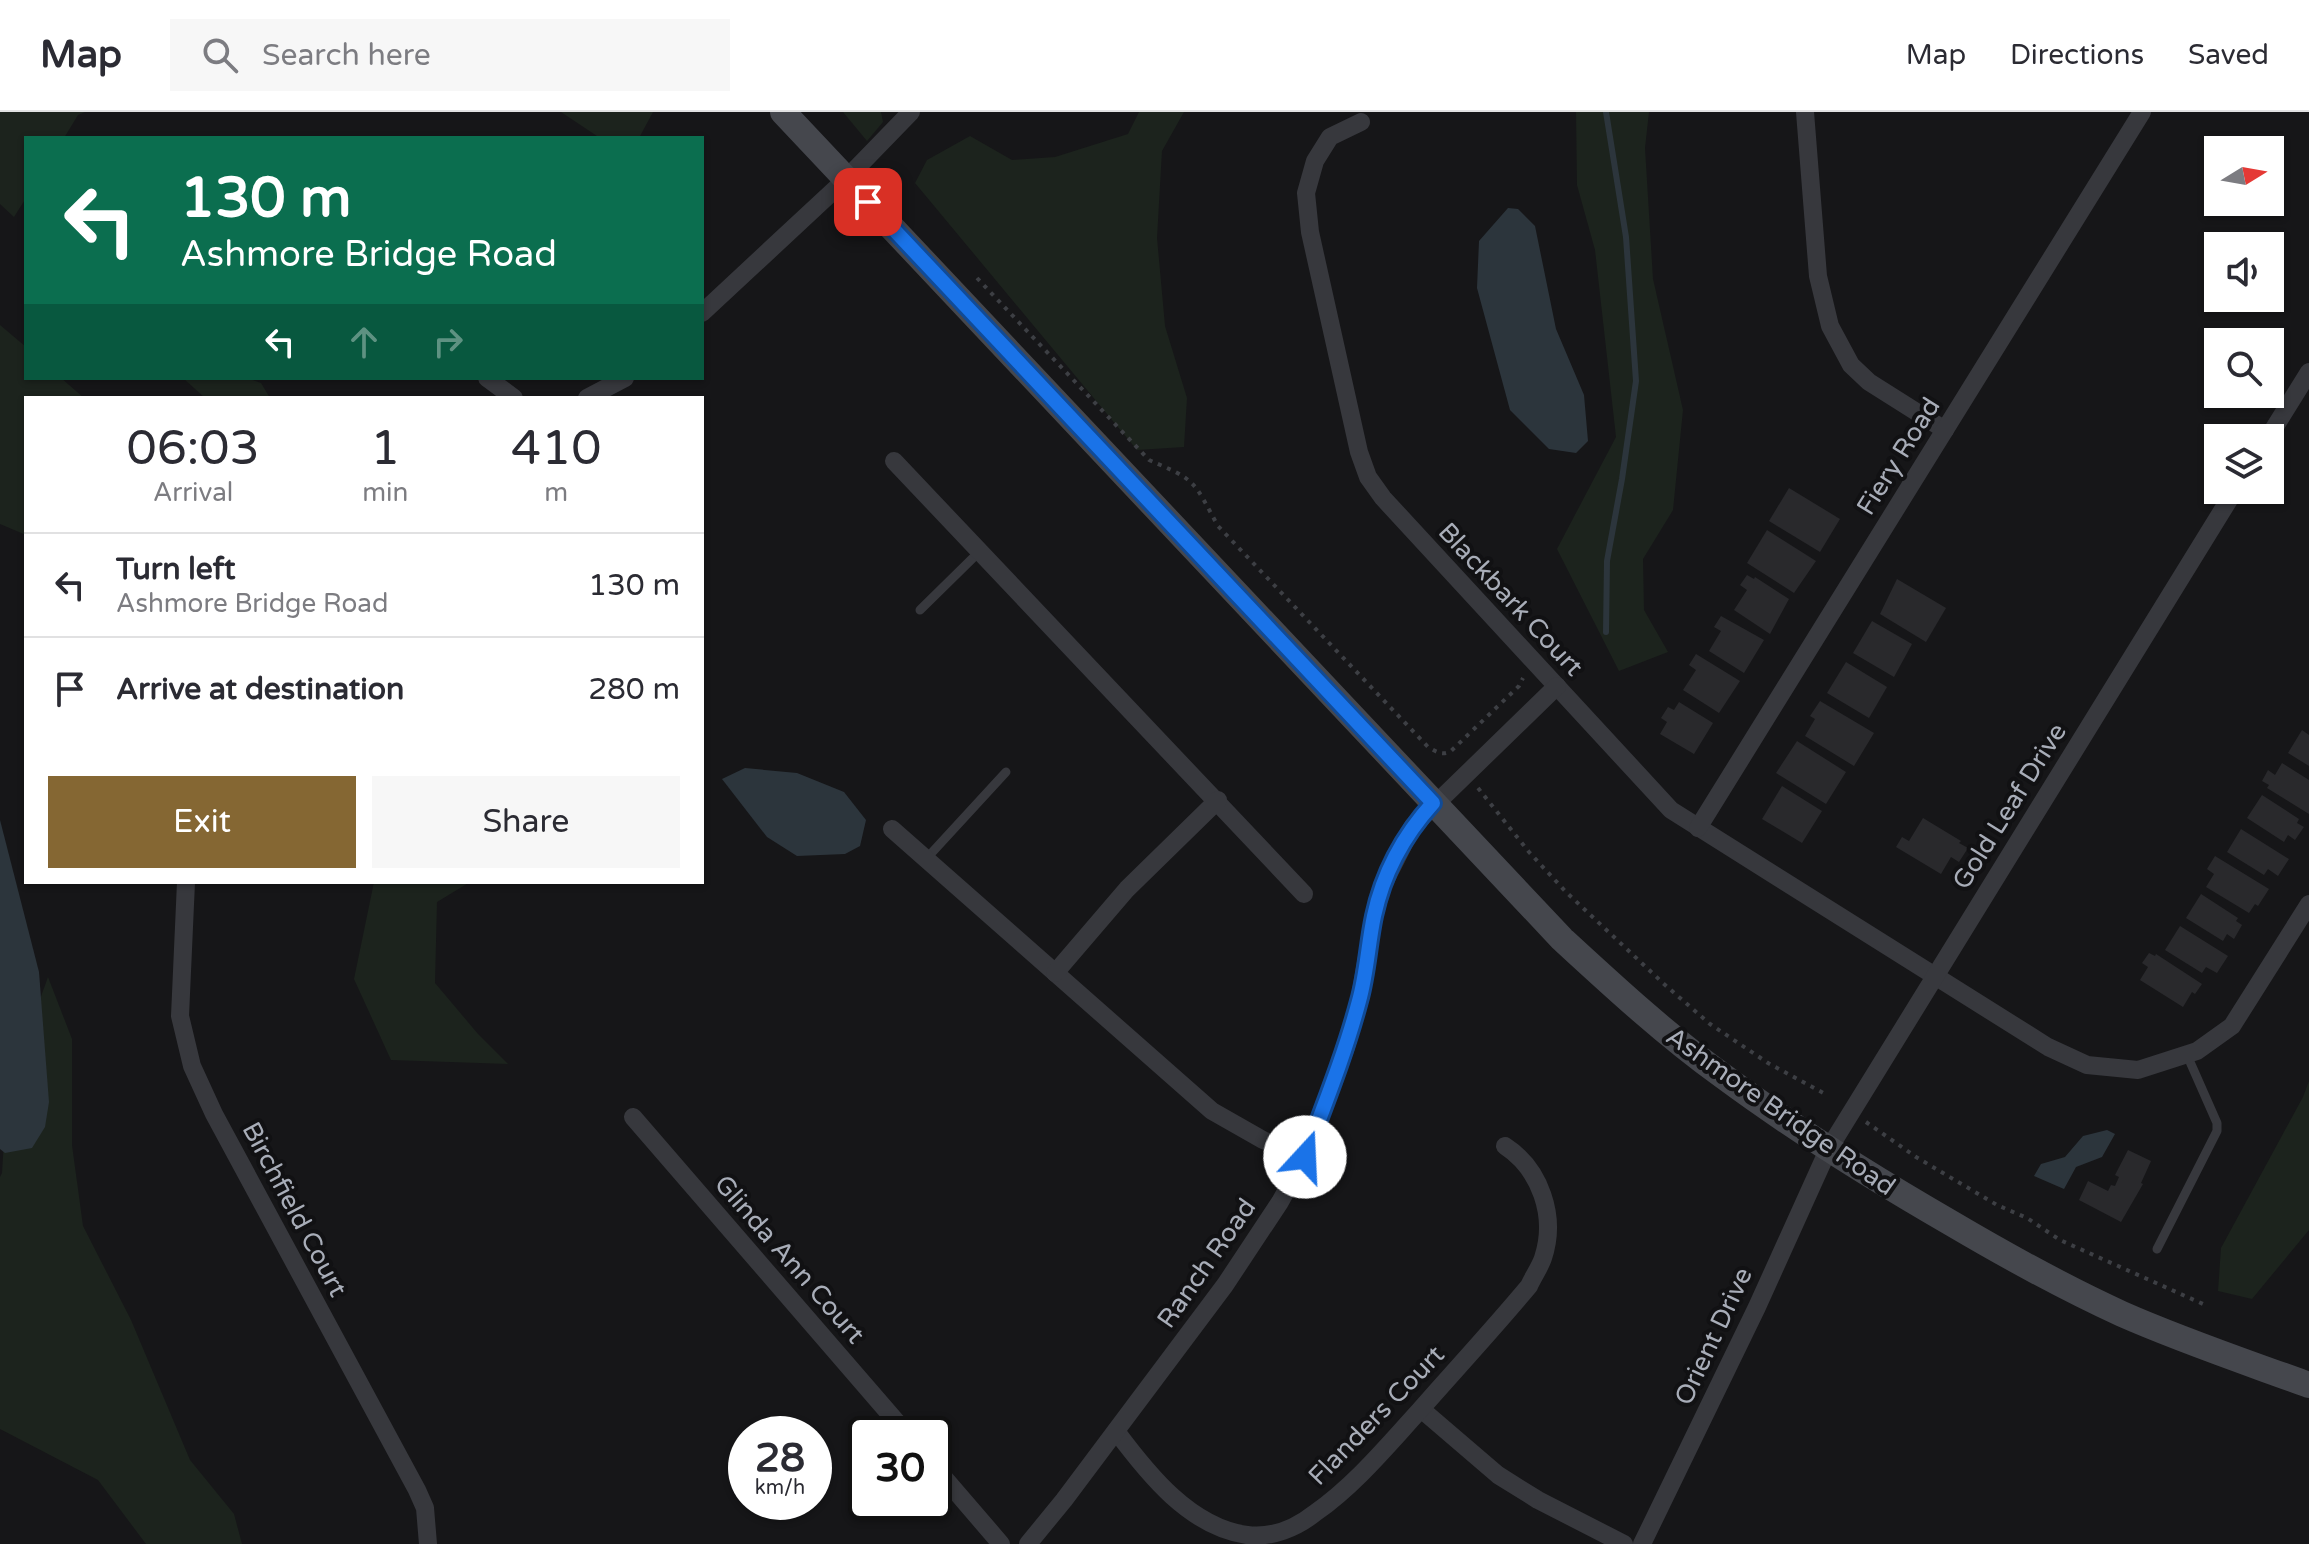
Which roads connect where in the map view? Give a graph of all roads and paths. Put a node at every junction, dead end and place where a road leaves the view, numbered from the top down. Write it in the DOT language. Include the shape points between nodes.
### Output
graph roads {
  1 [pos="783,112"];
  2 [pos="911,112"];
  3 [pos="1805,112"];
  4 [pos="2142,112"];
  5 [pos="1361,122"];
  6 [pos="846,179"];
  7 [pos="977,278"];
  8 [pos="704,311"];
  9 [pos="2309,372"];
  10 [pos="490,380"];
  11 [pos="621,380"];
  12 [pos="511,396"];
  13 [pos="591,396"];
  14 [pos="2277,424"];
  15 [pos="1945,430"];
  16 [pos="894,461"];
  17 [pos="2226,504"];
  18 [pos="980,551"];
  19 [pos="920,610"];
  20 [pos="1557,686"];
  21 [pos="1006,772"];
  22 [pos="1478,788"];
  23 [pos="1218,800"];
  24 [pos="1433,803"];
  25 [pos="1698,828"];
  26 [pos="892,829"];
  27 [pos="926,859"];
  28 [pos="186,884"];
  29 [pos="1304,894"];
  30 [pos="2309,904"];
  31 [pos="1055,973"];
  32 [pos="1934,974"];
  33 [pos="2187,1055"];
  34 [pos="1827,1095"];
  35 [pos="633,1117"];
  36 [pos="1861,1118"];
  37 [pos="1505,1146"];
  38 [pos="1828,1150"];
  39 [pos="1305,1157"];
  40 [pos="2157,1249"];
  41 [pos="2203,1304"];
  42 [pos="2309,1385"];
  43 [pos="1421,1409"];
  44 [pos="891,1416"];
  45 [pos="1116,1431"];
  46 [pos="952,1487"];
  47 [pos="428,1544"];
  48 [pos="1001,1544"];
  49 [pos="1028,1544"];
  50 [pos="1624,1544"];
  51 [pos="1642,1544"];
  1 -- 6 [label="main road, Ashmore Bridge Road"];
  2 -- 6 [label="street"];
  3 -- 15 [label="street" via="1818,276 1830,326 1851,365 1869,382"];
  4 -- 15 [label="street, Fiery Road"];
  5 -- 20 [label="street, Blackbark Court" via="1330,137 1315,161 1306,193 1359,452 1383,498"];
  6 -- 8 [label="street"];
  6 -- 24 [label="main road, Ashmore Bridge Road"];
  7 -- 20 [label="path" via="1149,460 1196,484 1218,526 1428,747 1438,753 1451,751 1519,686 1521,678"];
  9 -- 14 [label="street"];
  10 -- 12 [label="street"];
  11 -- 13 [label="street"];
  15 -- 25 [label="street, Fiery Road"];
  16 -- 18 [label="street"];
  17 -- 32 [label="street, Gold Leaf Drive"];
  18 -- 19 [label="lane"];
  18 -- 23 [label="street"];
  20 -- 24 [label="street, Ranch Road"];
  20 -- 25 [label="street, Blackbark Court" via="1671,810"];
  21 -- 27 [label="lane"];
  22 -- 34 [label="path" via="1566,892 1710,1024"];
  23 -- 29 [label="street"];
  23 -- 31 [label="street" via="1127,889"];
  24 -- 38 [label="main road, Ashmore Bridge Road" via="1615,988 1721,1075"];
  24 -- 39 [label="street, Ranch Road" via="1413,826 1383,885 1346,1047"];
  25 -- 32 [label="street, Blackbark Court"];
  26 -- 27 [label="street"];
  27 -- 31 [label="street"];
  28 -- 47 [label="street, Birchfield Court" via="180,1016 192,1066 417,1490 425,1508"];
  30 -- 33 [label="street, Blackbark Court" via="2232,1026"];
  31 -- 39 [label="street" via="1212,1111"];
  32 -- 33 [label="street, Blackbark Court" via="2048,1047 2087,1065 2138,1070"];
  32 -- 38 [label="street, Gold Leaf Drive"];
  33 -- 40 [label="lane" via="2217,1131"];
  35 -- 44 [label="street, Glinda Ann Court"];
  36 -- 41 [label="path" via="1916,1157 2060,1240"];
  37 -- 43 [label="street, Flanders Court" via="1524,1161 1543,1196 1543,1257 1529,1286"];
  38 -- 42 [label="main road, Ashmore Bridge Road" via="2031,1269 2191,1343"];
  38 -- 51 [label="street, Orient Drive"];
  39 -- 45 [label="street, Ranch Road" via="1225,1285"];
  43 -- 45 [label="street, Flanders Court" via="1315,1514 1281,1531 1257,1535 1221,1528 1181,1503 1147,1472"];
  43 -- 50 [label="street" via="1498,1475"];
  45 -- 49 [label="street, Ranch Road"];
  46 -- 48 [label="street"];
}
